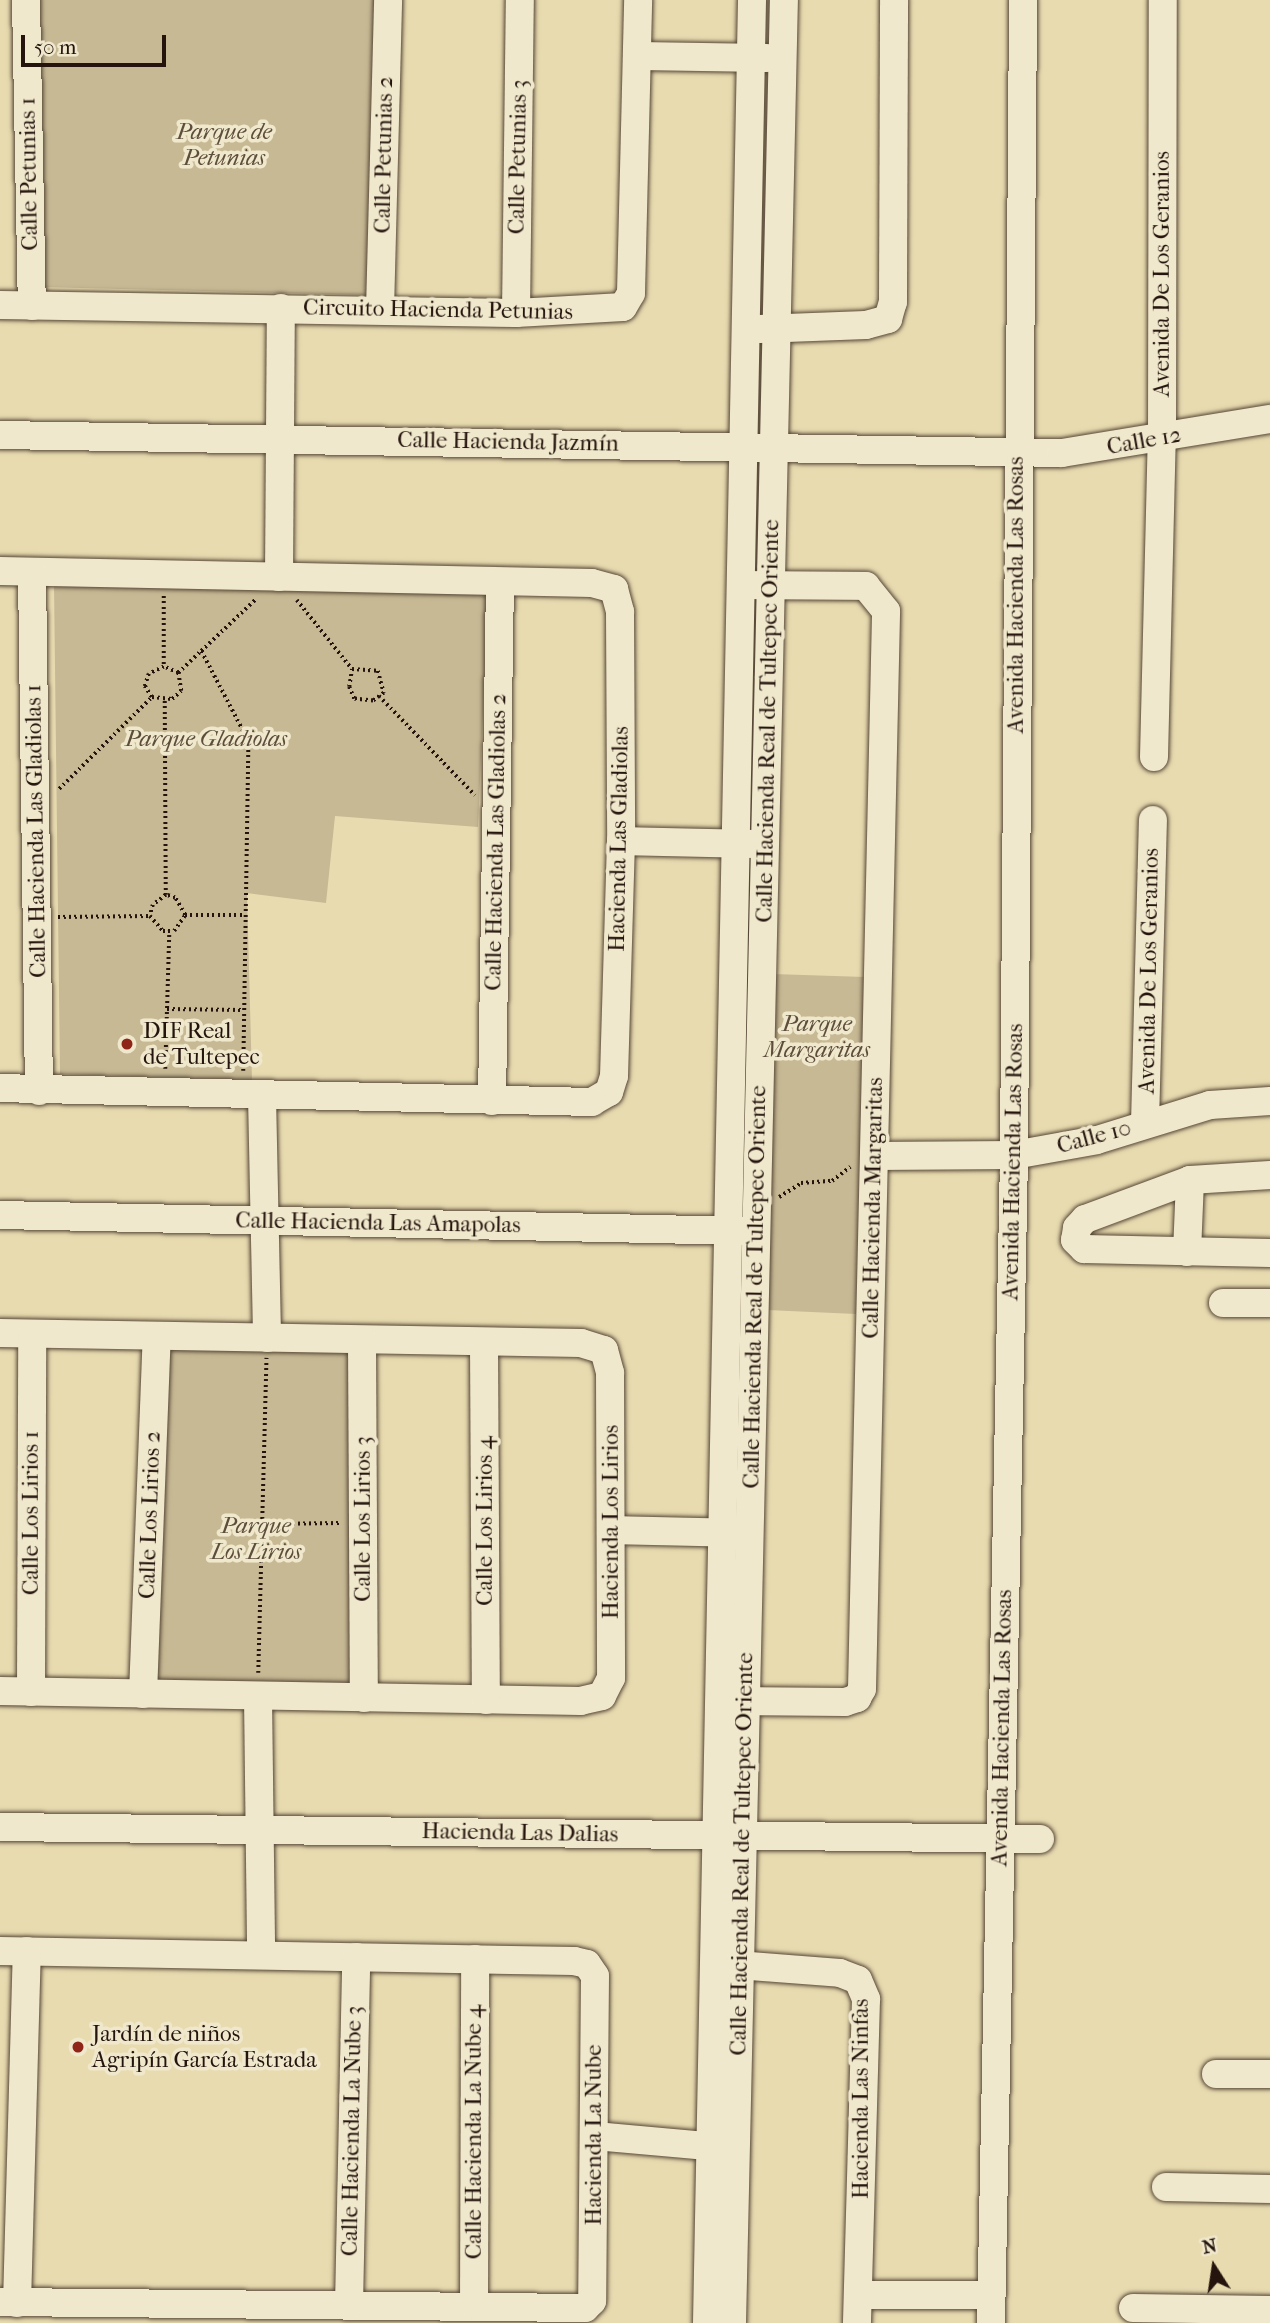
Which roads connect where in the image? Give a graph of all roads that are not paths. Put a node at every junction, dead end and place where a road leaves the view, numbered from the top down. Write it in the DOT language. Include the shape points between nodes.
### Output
graph roads {
  1 [pos="26,0"];
  2 [pos="388,0"];
  3 [pos="520,0"];
  4 [pos="638,0"];
  5 [pos="751,0"];
  6 [pos="783,0"];
  7 [pos="894,0"];
  8 [pos="1023,0"];
  9 [pos="1163,0"];
  10 [pos="637,56"];
  11 [pos="750,58"];
  12 [pos="783,58"];
  13 [pos="0,305"];
  14 [pos="32,306"];
  15 [pos="281,308"];
  16 [pos="380,310"];
  17 [pos="516,313"];
  18 [pos="777,328"];
  19 [pos="745,329"];
  20 [pos="1270,419"];
  21 [pos="0,435"];
  22 [pos="1162,437"];
  23 [pos="280,439"];
  24 [pos="743,446"];
  25 [pos="774,446"];
  26 [pos="1017,450"];
  27 [pos="0,571"];
  28 [pos="32,572"];
  29 [pos="279,578"];
  30 [pos="500,583"];
  31 [pos="740,584"];
  32 [pos="771,585"];
  33 [pos="1154,757"];
  34 [pos="1153,820"];
  35 [pos="621,841"];
  36 [pos="735,844"];
  37 [pos="765,845"];
  38 [pos="0,1088"];
  39 [pos="40,1091"];
  40 [pos="252,1096"];
  41 [pos="492,1101"];
  42 [pos="1270,1101"];
  43 [pos="1145,1123"];
  44 [pos="1014,1155"];
  45 [pos="873,1156"];
  46 [pos="1270,1175"];
  47 [pos="1190,1180"];
  48 [pos="0,1215"];
  49 [pos="265,1220"];
  50 [pos="757,1221"];
  51 [pos="728,1230"];
  52 [pos="1187,1252"];
  53 [pos="1270,1253"];
  54 [pos="1223,1303"];
  55 [pos="1270,1303"];
  56 [pos="0,1333"];
  57 [pos="32,1334"];
  58 [pos="157,1336"];
  59 [pos="267,1338"];
  60 [pos="362,1340"];
  61 [pos="484,1342"];
  62 [pos="611,1530"];
  63 [pos="722,1533"];
  64 [pos="750,1533"];
  65 [pos="0,1690"];
  66 [pos="31,1692"];
  67 [pos="143,1694"];
  68 [pos="257,1696"];
  69 [pos="363,1698"];
  70 [pos="486,1700"];
  71 [pos="732,1701"];
  72 [pos="0,1827"];
  73 [pos="260,1830"];
  74 [pos="729,1836"];
  75 [pos="1000,1839"];
  76 [pos="1040,1839"];
  77 [pos="13,1951"];
  78 [pos="261,1955"];
  79 [pos="356,1957"];
  80 [pos="475,1959"];
  81 [pos="727,1964"];
  82 [pos="1216,2074"];
  83 [pos="1270,2074"];
  84 [pos="595,2136"];
  85 [pos="723,2147"];
  86 [pos="1166,2187"];
  87 [pos="1270,2189"];
  88 [pos="858,2295"];
  89 [pos="991,2295"];
  90 [pos="8,2302"];
  91 [pos="349,2305"];
  92 [pos="474,2305"];
  93 [pos="1133,2308"];
  94 [pos="1270,2310"];
  95 [pos="243,2314"];
  96 [pos="719,2319"];
  97 [pos="857,2323"];
  98 [pos="990,2323"];
  1 -- 14 [label="street, Calle Petunias 1"];
  2 -- 16 [label="street, Calle Petunias 2"];
  3 -- 17 [label="street, Calle Petunias 3"];
  4 -- 10 [label="street, Circuito Hacienda Petunias"];
  5 -- 11 [label="street"];
  6 -- 12 [label="street, Calle Hacienda Real de Tultepec Oriente"];
  7 -- 18 [label="street" via="893,302 888,319"];
  8 -- 26 [label="street, Avenida Hacienda Las Rosas"];
  9 -- 22 [label="street, Avenida De Los Geranios"];
  10 -- 11 [label="street"];
  10 -- 17 [label="street, Circuito Hacienda Petunias" via="631,293 623,307"];
  11 -- 12 [label="street"];
  11 -- 19 [label="street"];
  12 -- 18 [label="street, Calle Hacienda Real de Tultepec Oriente"];
  13 -- 14 [label="street, Circuito Hacienda Petunias"];
  14 -- 15 [label="street, Circuito Hacienda Petunias"];
  15 -- 16 [label="street, Circuito Hacienda Petunias"];
  15 -- 23 [label="street"];
  16 -- 17 [label="street, Circuito Hacienda Petunias"];
  18 -- 19 [label="street"];
  18 -- 25 [label="street, Calle Hacienda Real de Tultepec Oriente"];
  19 -- 24 [label="street"];
  20 -- 22 [label="street, Calle 12"];
  21 -- 23 [label="street, Calle Hacienda Jazmín"];
  22 -- 26 [label="street, Calle 12" via="1062,453"];
  22 -- 33 [label="street, Avenida De Los Geranios"];
  23 -- 24 [label="street, Calle Hacienda Jazmín"];
  23 -- 29 [label="street"];
  24 -- 25 [label="street, Calle Hacienda Jazmín"];
  24 -- 31 [label="street"];
  25 -- 26 [label="street, Calle Hacienda Jazmín"];
  25 -- 32 [label="street, Calle Hacienda Real de Tultepec Oriente"];
  26 -- 44 [label="street, Avenida Hacienda Las Rosas"];
  27 -- 28 [label="street, Hacienda Las Gladiolas"];
  28 -- 29 [label="street, Hacienda Las Gladiolas"];
  28 -- 39 [label="street, Calle Hacienda Las Gladiolas 1"];
  29 -- 30 [label="street, Hacienda Las Gladiolas"];
  30 -- 35 [label="street, Hacienda Las Gladiolas" via="592,583 614,589 620,612"];
  30 -- 41 [label="street, Calle Hacienda Las Gladiolas 2"];
  31 -- 32 [label="street, Calle Hacienda Margaritas"];
  31 -- 36 [label="street"];
  32 -- 37 [label="street, Calle Hacienda Real de Tultepec Oriente"];
  32 -- 45 [label="street, Calle Hacienda Margaritas" via="866,586 886,611"];
  34 -- 43 [label="street, Avenida De Los Geranios"];
  35 -- 36 [label="street"];
  35 -- 41 [label="street, Hacienda Las Gladiolas" via="614,1076 609,1092 592,1102"];
  36 -- 37 [label="street"];
  36 -- 51 [label="street"];
  37 -- 50 [label="street, Calle Hacienda Real de Tultepec Oriente"];
  38 -- 39 [label="street, Hacienda Las Gladiolas"];
  39 -- 40 [label="street, Hacienda Las Gladiolas"];
  40 -- 41 [label="street, Hacienda Las Gladiolas"];
  40 -- 49 [label="street"];
  42 -- 43 [label="street, Calle 10" via="1210,1105"];
  43 -- 44 [label="street, Calle 10" via="1097,1140"];
  44 -- 45 [label="street, Calle 10"];
  44 -- 75 [label="street, Avenida Hacienda Las Rosas"];
  45 -- 71 [label="street, Calle Hacienda Margaritas" via="862,1689 845,1702"];
  46 -- 47 [label="street"];
  47 -- 52 [label="street"];
  47 -- 52 [label="street" via="1085,1219 1077,1228 1078,1245 1084,1250"];
  48 -- 49 [label="street, Calle Hacienda Las Amapolas"];
  49 -- 51 [label="street, Calle Hacienda Las Amapolas"];
  49 -- 59 [label="street"];
  50 -- 51 [label="street, Calle Hacienda Las Amapolas"];
  50 -- 64 [label="street, Calle Hacienda Real de Tultepec Oriente"];
  51 -- 63 [label="street"];
  52 -- 53 [label="street"];
  54 -- 55 [label="street"];
  56 -- 57 [label="street, Hacienda Los Lirios"];
  57 -- 58 [label="street, Hacienda Los Lirios"];
  57 -- 66 [label="street, Calle Los Lirios 1"];
  58 -- 59 [label="street, Hacienda Los Lirios"];
  58 -- 67 [label="street, Calle Los Lirios 2"];
  59 -- 60 [label="street, Hacienda Los Lirios"];
  60 -- 61 [label="street, Hacienda Los Lirios"];
  60 -- 69 [label="street, Calle Los Lirios 3"];
  61 -- 62 [label="street, Hacienda Los Lirios" via="581,1343 604,1350 610,1373"];
  61 -- 70 [label="street, Calle Los Lirios 4"];
  62 -- 63 [label="street"];
  62 -- 70 [label="street, Hacienda Los Lirios" via="611,1678 602,1696 581,1701"];
  63 -- 64 [label="street"];
  63 -- 71 [label="street"];
  64 -- 71 [label="street, Calle Hacienda Real de Tultepec Oriente"];
  65 -- 66 [label="street, Hacienda Los Lirios"];
  66 -- 67 [label="street, Hacienda Los Lirios"];
  67 -- 68 [label="street, Hacienda Los Lirios"];
  68 -- 69 [label="street, Hacienda Los Lirios"];
  68 -- 73 [label="street"];
  69 -- 70 [label="street, Hacienda Los Lirios"];
  71 -- 74 [label="street, Calle Hacienda Real de Tultepec Oriente"];
  72 -- 73 [label="street, Hacienda Las Dalias"];
  73 -- 74 [label="street, Hacienda Las Dalias"];
  73 -- 78 [label="street"];
  74 -- 75 [label="street, Hacienda Las Dalias"];
  74 -- 81 [label="street, Calle Hacienda Real de Tultepec Oriente"];
  75 -- 76 [label="street, Hacienda Las Dalias"];
  75 -- 89 [label="street, Avenida Hacienda Las Rosas"];
  77 -- 78 [label="street, Hacienda La Nube"];
  77 -- 90 [label="street"];
  78 -- 79 [label="street, Hacienda La Nube"];
  79 -- 80 [label="street, Hacienda La Nube"];
  79 -- 91 [label="street, Calle Hacienda La Nube 3"];
  80 -- 84 [label="street, Hacienda La Nube" via="574,1961 587,1965 595,1976"];
  80 -- 92 [label="street, Calle Hacienda La Nube 4"];
  81 -- 85 [label="street, Calle Hacienda Real de Tultepec Oriente"];
  81 -- 88 [label="street, Hacienda Las Ninfas" via="840,1973 858,1980 866,1999"];
  82 -- 83 [label="street"];
  84 -- 85 [label="street"];
  84 -- 92 [label="street, Hacienda La Nube" via="593,2301 575,2311"];
  85 -- 96 [label="street, Calle Hacienda Real de Tultepec Oriente"];
  86 -- 87 [label="street"];
  88 -- 89 [label="street"];
  88 -- 97 [label="street, Hacienda Las Ninfas"];
  89 -- 98 [label="street, Avenida Hacienda Las Rosas"];
  90 -- 95 [label="street, Hacienda La Nube"];
  91 -- 92 [label="street, Hacienda La Nube"];
  91 -- 95 [label="street, Hacienda La Nube"];
  93 -- 94 [label="street"];
}
